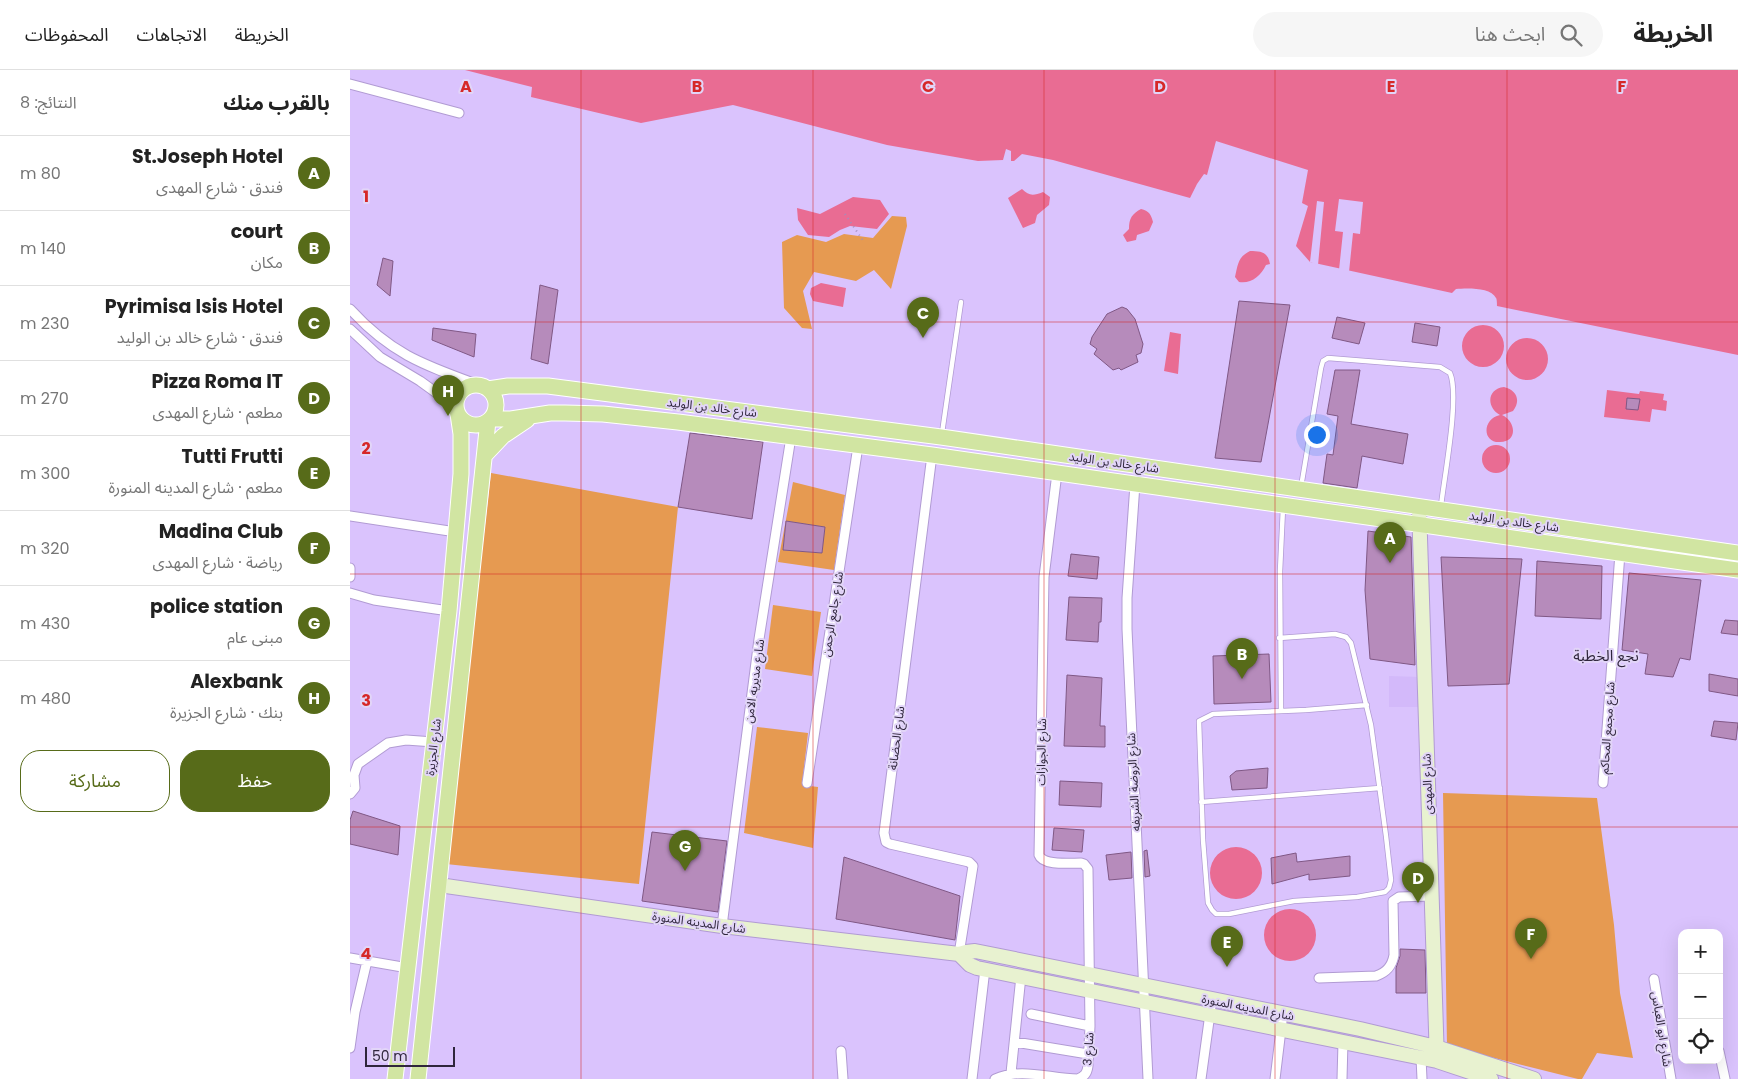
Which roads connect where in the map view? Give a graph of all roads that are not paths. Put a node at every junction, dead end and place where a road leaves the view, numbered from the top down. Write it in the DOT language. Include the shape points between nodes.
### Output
graph roads {
  1 [pos="350,84"];
  2 [pos="459,113"];
  3 [pos="961,302"];
  4 [pos="350,310"];
  5 [pos="350,329"];
  6 [pos="484,387"];
  7 [pos="457,410"];
  8 [pos="535,416"];
  9 [pos="490,420"];
  10 [pos="790,437"];
  11 [pos="941,437"];
  12 [pos="858,446"];
  13 [pos="486,454"];
  14 [pos="932,455"];
  15 [pos="1057,473"];
  16 [pos="1135,484"];
  17 [pos="1301,490"];
  18 [pos="1283,505"];
  19 [pos="1299,507"];
  20 [pos="1419,507"];
  21 [pos="1440,510"];
  22 [pos="350,516"];
  23 [pos="1418,524"];
  24 [pos="456,532"];
  25 [pos="1620,553"];
  26 [pos="1738,553"];
  27 [pos="350,568"];
  28 [pos="1738,570"];
  29 [pos="350,577"];
  30 [pos="350,593"];
  31 [pos="449,611"];
  32 [pos="1279,638"];
  33 [pos="1367,705"];
  34 [pos="1280,711"];
  35 [pos="434,742"];
  36 [pos="807,783"];
  37 [pos="1603,783"];
  38 [pos="1380,788"];
  39 [pos="350,794"];
  40 [pos="1202,802"];
  41 [pos="418,868"];
  42 [pos="438,885"];
  43 [pos="415,896"];
  44 [pos="1431,896"];
  45 [pos="722,926"];
  46 [pos="959,954"];
  47 [pos="350,958"];
  48 [pos="367,961"];
  49 [pos="408,968"];
  50 [pos="985,969"];
  51 [pos="1088,975"];
  52 [pos="1021,976"];
  53 [pos="1319,978"];
  54 [pos="1654,979"];
  55 [pos="1144,986"];
  56 [pos="1089,991"];
  57 [pos="1212,999"];
  58 [pos="1144,1002"];
  59 [pos="1283,1013"];
  60 [pos="1031,1014"];
  61 [pos="1210,1016"];
  62 [pos="1090,1026"];
  63 [pos="1281,1030"];
  64 [pos="1014,1042"];
  65 [pos="1343,1042"];
  66 [pos="350,1048"];
  67 [pos="841,1051"];
  68 [pos="1088,1054"];
  69 [pos="1436,1054"];
  70 [pos="1421,1058"];
  71 [pos="1722,1064"];
  72 [pos="1011,1073"];
  73 [pos="395,1079"];
  74 [pos="418,1079"];
  75 [pos="843,1079"];
  76 [pos="972,1079"];
  77 [pos="995,1079"];
  78 [pos="1148,1079"];
  79 [pos="1201,1079"];
  80 [pos="1275,1079"];
  81 [pos="1342,1079"];
  82 [pos="1422,1079"];
  83 [pos="1491,1079"];
  84 [pos="1534,1079"];
  85 [pos="1671,1079"];
  86 [pos="1725,1079"];
  1 -- 2 [label="street"];
  3 -- 11 [label="lane"];
  4 -- 6 [label="street, شارع خالد بن الوليد" via="375,334 410,358"];
  5 -- 7 [label="street" via="380,356"];
  6 -- 7 [label="main road" via="463,390 457,400"];
  6 -- 9 [label="main road" via="496,400 495,414"];
  6 -- 11 [label="main road, شارع خالد بن الوليد" via="558,387"];
  7 -- 9 [label="main road" via="462,419 475,425"];
  7 -- 24 [label="main road, شارع الجزيرة" via="461,459"];
  8 -- 9 [label="main road, شارع خالد بن الوليد"];
  8 -- 10 [label="main road, شارع خالد بن الوليد" via="564,413 631,417"];
  8 -- 13 [label="main road" via="513,428"];
  9 -- 13 [label="main road, شارع الجزيرة"];
  10 -- 12 [label="main road, شارع خالد بن الوليد"];
  10 -- 45 [label="street, شارع مديريه الامن" via="759,639"];
  11 -- 17 [label="main road, شارع خالد بن الوليد"];
  12 -- 14 [label="main road, شارع خالد بن الوليد"];
  12 -- 36 [label="street, شارع جامع الرحمن"];
  13 -- 42 [label="main road, شارع الجزيرة"];
  14 -- 15 [label="main road, شارع خالد بن الوليد"];
  14 -- 46 [label="street, شارع الحضانة" via="884,833 886,842 890,844 971,863 973,869"];
  15 -- 16 [label="main road, شارع خالد بن الوليد"];
  15 -- 51 [label="street, شارع الجوازات" via="1044,577 1039,855 1046,862 1081,863 1088,869"];
  16 -- 18 [label="main road, شارع خالد بن الوليد"];
  16 -- 55 [label="street, شارع الروضة الشريفه" via="1127,637"];
  17 -- 19 [label="main road"];
  17 -- 20 [label="main road, شارع خالد بن الوليد"];
  17 -- 21 [label="lane" via="1325,359 1440,367 1450,373 1453,386"];
  18 -- 19 [label="main road, شارع خالد بن الوليد"];
  18 -- 32 [label="lane"];
  19 -- 23 [label="main road, شارع خالد بن الوليد"];
  20 -- 21 [label="main road, شارع خالد بن الوليد"];
  20 -- 23 [label="main road, شارع المهدى"];
  21 -- 26 [label="main road, شارع خالد بن الوليد"];
  22 -- 24 [label="street"];
  23 -- 25 [label="main road, شارع خالد بن الوليد"];
  23 -- 44 [label="main road, شارع المهدى"];
  24 -- 31 [label="main road, شارع الجزيرة"];
  25 -- 28 [label="main road, شارع خالد بن الوليد"];
  25 -- 37 [label="street, شارع مجمع المحاكم"];
  27 -- 29 [label="street"];
  30 -- 31 [label="street" via="374,600"];
  31 -- 35 [label="main road, شارع الجزيرة"];
  32 -- 33 [label="lane" via="1335,634 1346,637 1351,643"];
  32 -- 34 [label="lane"];
  33 -- 34 [label="lane"];
  33 -- 38 [label="lane"];
  34 -- 40 [label="lane" via="1213,714 1199,721"];
  35 -- 39 [label="street" via="406,740 388,743 358,764 354,775 355,788"];
  35 -- 41 [label="main road, شارع الجزيرة"];
  38 -- 40 [label="lane"];
  38 -- 40 [label="lane" via="1391,880 1388,891 1357,897 1294,901 1229,914 1216,914 1208,903"];
  41 -- 42 [label="main road" via="429,868"];
  41 -- 43 [label="main road, شارع الجزيرة"];
  42 -- 43 [label="main road" via="426,901"];
  42 -- 45 [label="main road, شارع المدينه المنورة"];
  42 -- 74 [label="main road, شارع الجزيرة"];
  43 -- 49 [label="main road, شارع الجزيرة"];
  44 -- 53 [label="street" via="1399,897 1393,901 1394,955 1393,962 1383,974"];
  44 -- 69 [label="main road, شارع المهدى"];
  45 -- 46 [label="main road, شارع المدينه المنورة"];
  46 -- 50 [label="main road, شارع المدينه المنورة" via="970,965"];
  46 -- 51 [label="main road, شارع المدينه المنورة" via="975,952"];
  47 -- 48 [label="street"];
  48 -- 49 [label="street"];
  48 -- 66 [label="street"];
  49 -- 73 [label="main road, شارع الجزيرة"];
  50 -- 52 [label="main road, شارع المدينه المنورة"];
  50 -- 76 [label="street"];
  51 -- 55 [label="main road, شارع المدينه المنورة"];
  51 -- 56 [label="street, شارع الجوازات"];
  52 -- 56 [label="main road, شارع المدينه المنورة"];
  52 -- 64 [label="street"];
  54 -- 85 [label="street, شارع ابو العباس"];
  55 -- 57 [label="main road, شارع المدينه المنورة"];
  55 -- 58 [label="street, شارع الروضة الشريفه"];
  56 -- 58 [label="main road, شارع المدينه المنورة"];
  56 -- 62 [label="street, شارع 3"];
  57 -- 59 [label="main road, شارع المدينه المنورة"];
  57 -- 61 [label="street"];
  58 -- 61 [label="main road, شارع المدينه المنورة"];
  58 -- 78 [label="street, شارع الروضة الشريفه"];
  59 -- 63 [label="street"];
  59 -- 69 [label="main road, شارع المدينه المنورة"];
  60 -- 62 [label="street"];
  61 -- 63 [label="main road, شارع المدينه المنورة"];
  61 -- 79 [label="street"];
  62 -- 68 [label="street, شارع 3"];
  63 -- 65 [label="main road, شارع المدينه المنورة"];
  63 -- 80 [label="street"];
  64 -- 68 [label="street"];
  64 -- 72 [label="street"];
  65 -- 70 [label="main road, شارع المدينه المنورة"];
  65 -- 81 [label="street"];
  67 -- 75 [label="street"];
  68 -- 72 [label="street, شارع 3" via="1087,1072 1078,1079"];
  69 -- 70 [label="main road, شارع المدينه المنورة"];
  69 -- 83 [label="main road, شارع المدينه المنورة"];
  69 -- 84 [label="main road, شارع المدينه المنورة"];
  70 -- 82 [label="street"];
  71 -- 86 [label="street"];
  72 -- 77 [label="street, شارع 3"];
}
